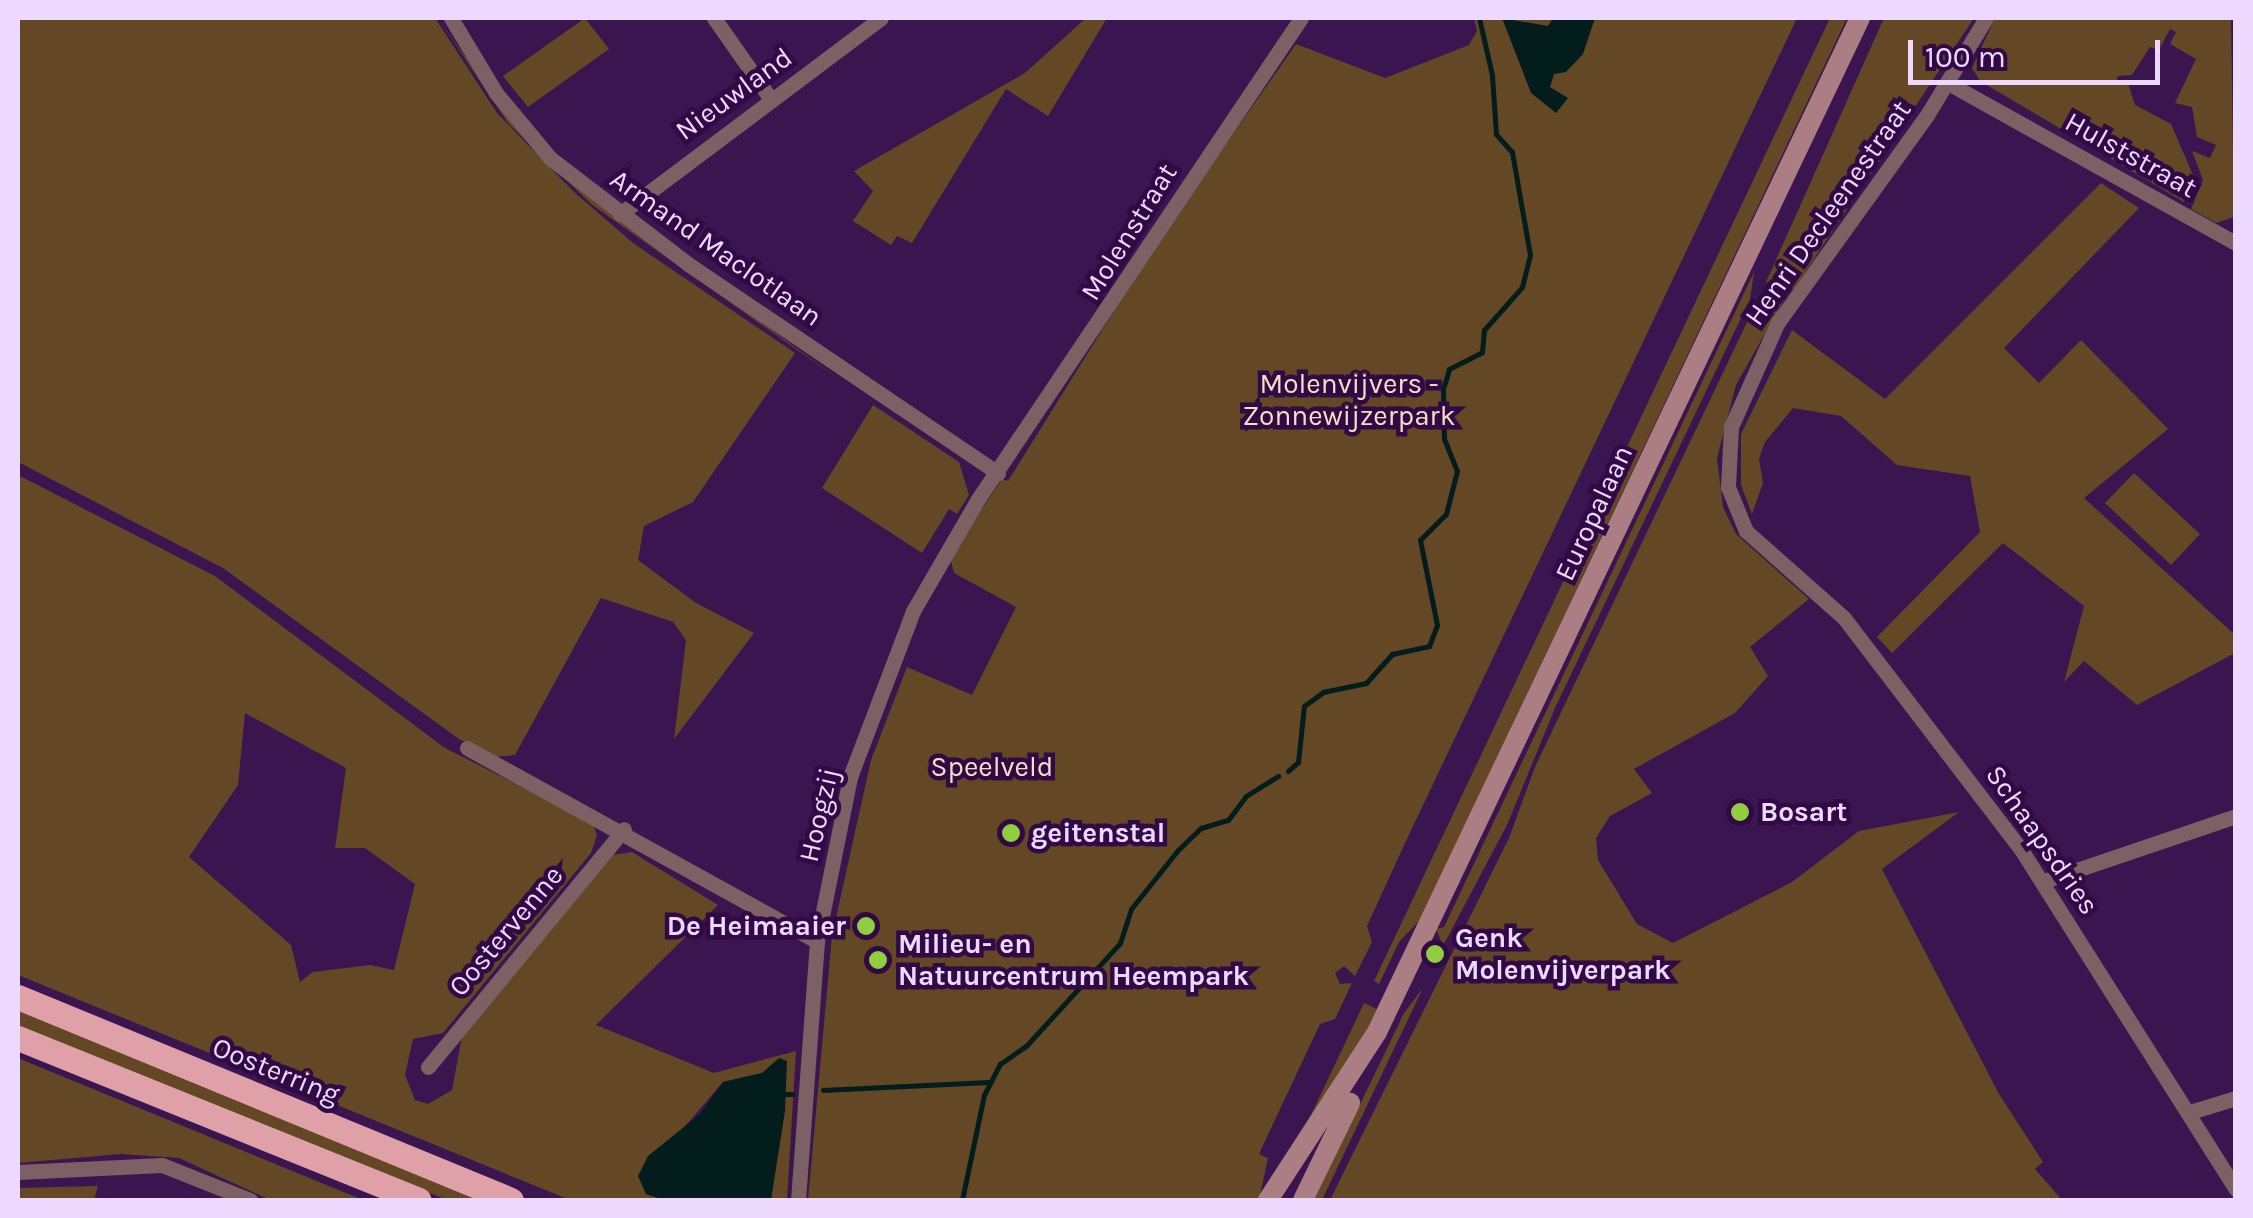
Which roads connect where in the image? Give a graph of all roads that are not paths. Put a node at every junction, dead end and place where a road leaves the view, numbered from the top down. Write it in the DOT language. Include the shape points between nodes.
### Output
graph roads {
  1 [pos="451,18"];
  2 [pos="714,18"];
  3 [pos="881,18"];
  4 [pos="1300,18"];
  5 [pos="1860,18"];
  6 [pos="1986,18"];
  7 [pos="1948,83"];
  8 [pos="770,98"];
  9 [pos="620,214"];
  10 [pos="2236,242"];
  11 [pos="998,473"];
  12 [pos="1768,552"];
  13 [pos="468,748"];
  14 [pos="2236,816"];
  15 [pos="624,829"];
  16 [pos="2044,881"];
  17 [pos="817,942"];
  18 [pos="18,998"];
  19 [pos="1377,1032"];
  20 [pos="18,1038"];
  21 [pos="428,1066"];
  22 [pos="2236,1098"];
  23 [pos="2190,1112"];
  24 [pos="18,1172"];
  25 [pos="2236,1189"];
  26 [pos="250,1200"];
  27 [pos="419,1200"];
  28 [pos="511,1200"];
  29 [pos="798,1200"];
  30 [pos="1268,1200"];
  31 [pos="1303,1200"];
  1 -- 9 [label="street, Armand Maclotlaan" via="496,93 550,158"];
  2 -- 8 [label="street"];
  3 -- 8 [label="street, Nieuwland"];
  4 -- 11 [label="street, Molenstraat"];
  5 -- 19 [label="main road, Europalaan"];
  6 -- 7 [label="street, Henri Decleenestraat"];
  7 -- 10 [label="street, Hulststraat"];
  7 -- 12 [label="street, Henri Decleenestraat" via="1777,324 1730,427 1728,487 1746,531"];
  8 -- 9 [label="street, Nieuwland"];
  9 -- 11 [label="street, Armand Maclotlaan"];
  11 -- 17 [label="street, Hoogzij" via="913,611 850,777"];
  12 -- 16 [label="street, Schaapsdries" via="1844,618"];
  13 -- 15 [label="street"];
  14 -- 16 [label="street"];
  15 -- 17 [label="street"];
  15 -- 21 [label="street, Oostervenne"];
  16 -- 23 [label="street, Schaapsdries"];
  17 -- 29 [label="street, Hoogzij"];
  18 -- 28 [label="highway, Oosterring"];
  19 -- 30 [label="main road, Europalaan"];
  19 -- 31 [label="main road, Europalaan" via="1366,1070"];
  20 -- 27 [label="highway"];
  22 -- 23 [label="street"];
  23 -- 25 [label="street, Schaapsdries"];
  24 -- 26 [label="street" via="162,1165"];
}
